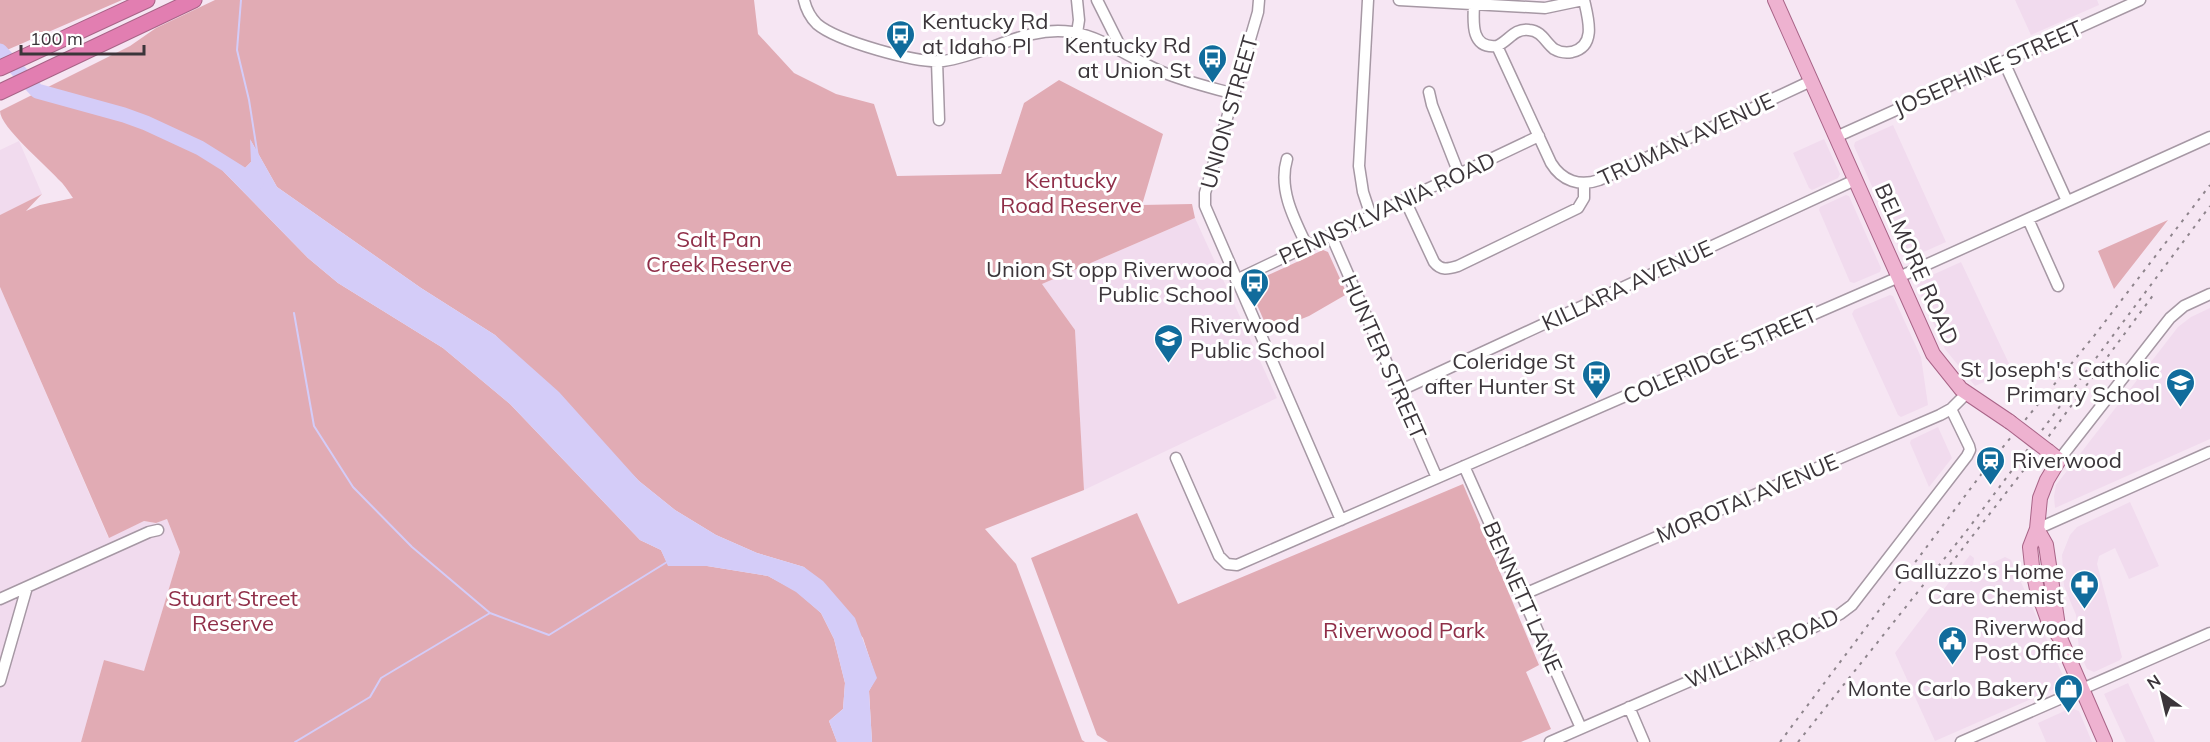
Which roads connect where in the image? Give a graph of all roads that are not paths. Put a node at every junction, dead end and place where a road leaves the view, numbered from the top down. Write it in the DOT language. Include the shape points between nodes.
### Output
graph roads {
  1 [pos="147,0"];
  2 [pos="194,0"];
  3 [pos="804,0"];
  4 [pos="1077,0"];
  5 [pos="1097,0"];
  6 [pos="1259,0"];
  7 [pos="1368,0"];
  8 [pos="1399,0"];
  9 [pos="1583,0"];
  10 [pos="1774,0"];
  11 [pos="2140,0"];
  12 [pos="1474,5"];
  13 [pos="119,13"];
  14 [pos="138,26"];
  15 [pos="1077,33"];
  16 [pos="1497,46"];
  17 [pos="1123,52"];
  18 [pos="0,61"];
  19 [pos="937,61"];
  20 [pos="2004,62"];
  21 [pos="0,68"];
  22 [pos="1811,81"];
  23 [pos="0,92"];
  24 [pos="1429,92"];
  25 [pos="1234,94"];
  26 [pos="0,102"];
  27 [pos="939,120"];
  28 [pos="1539,136"];
  29 [pos="1836,137"];
  30 [pos="2210,137"];
  31 [pos="1287,159"];
  32 [pos="1459,174"];
  33 [pos="1856,180"];
  34 [pos="1584,184"];
  35 [pos="1405,200"];
  36 [pos="2067,201"];
  37 [pos="1371,216"];
  38 [pos="2028,219"];
  39 [pos="1331,235"];
  40 [pos="1307,246"];
  41 [pos="1899,277"];
  42 [pos="1236,280"];
  43 [pos="2058,286"];
  44 [pos="2210,294"];
  45 [pos="1399,391"];
  46 [pos="1967,393"];
  47 [pos="1951,409"];
  48 [pos="2210,452"];
  49 [pos="1176,458"];
  50 [pos="2059,460"];
  51 [pos="1464,466"];
  52 [pos="1437,478"];
  53 [pos="1341,520"];
  54 [pos="2037,529"];
  55 [pos="158,530"];
  56 [pos="27,587"];
  57 [pos="1522,595"];
  58 [pos="0,599"];
  59 [pos="2210,633"];
  60 [pos="0,681"];
  61 [pos="2082,689"];
  62 [pos="1629,707"];
  63 [pos="1581,728"];
  64 [pos="1550,742"];
  65 [pos="1644,742"];
  66 [pos="1961,742"];
  67 [pos="2105,742"];
  1 -- 13 [label="highway"];
  2 -- 14 [label="highway"];
  3 -- 19 [label="street" via="816,23 842,38"];
  4 -- 15 [label="street"];
  5 -- 17 [label="street"];
  6 -- 25 [label="street, UNION STREET"];
  7 -- 37 [label="street" via="1359,166"];
  8 -- 12 [label="street"];
  9 -- 12 [label="street" via="1545,8"];
  9 -- 16 [label="street" via="1590,32 1580,49 1557,50 1539,32 1526,29"];
  10 -- 22 [label="main road, BELMORE ROAD"];
  11 -- 20 [label="street, JOSEPHINE STREET"];
  12 -- 16 [label="street" via="1475,36 1487,46"];
  13 -- 18 [label="highway" via="102,16"];
  13 -- 21 [label="highway"];
  14 -- 23 [label="highway"];
  14 -- 26 [label="highway"];
  15 -- 17 [label="street"];
  15 -- 19 [label="street" via="1032,33"];
  16 -- 28 [label="street, TRUMAN AVENUE"];
  17 -- 25 [label="street" via="1161,72"];
  19 -- 27 [label="street"];
  20 -- 29 [label="street, JOSEPHINE STREET"];
  20 -- 36 [label="street"];
  22 -- 29 [label="main road, BELMORE ROAD"];
  22 -- 34 [label="street, TRUMAN AVENUE"];
  24 -- 32 [label="street"];
  25 -- 42 [label="street, UNION STREET" via="1204,200"];
  28 -- 32 [label="street, PENNSYLVANIA ROAD"];
  28 -- 34 [label="street, TRUMAN AVENUE" via="1558,172 1568,180"];
  29 -- 33 [label="main road, BELMORE ROAD"];
  30 -- 36 [label="street, COLERIDGE STREET"];
  31 -- 40 [label="street" via="1284,175 1288,203"];
  32 -- 35 [label="street, PENNSYLVANIA ROAD"];
  33 -- 41 [label="main road, BELMORE ROAD"];
  33 -- 45 [label="street, KILLARA AVENUE"];
  34 -- 35 [label="street" via="1584,198 1578,208 1445,269 1434,262"];
  35 -- 37 [label="street, PENNSYLVANIA ROAD"];
  36 -- 38 [label="street, COLERIDGE STREET"];
  37 -- 39 [label="street, PENNSYLVANIA ROAD"];
  38 -- 41 [label="street, COLERIDGE STREET"];
  38 -- 43 [label="street"];
  39 -- 40 [label="street, PENNSYLVANIA ROAD"];
  39 -- 45 [label="street, HUNTER STREET"];
  40 -- 42 [label="street, PENNSYLVANIA ROAD"];
  41 -- 46 [label="main road, BELMORE ROAD" via="1933,354"];
  41 -- 51 [label="street, COLERIDGE STREET"];
  42 -- 53 [label="street, UNION STREET"];
  44 -- 50 [label="street" via="2184,306 2170,318"];
  45 -- 52 [label="street, HUNTER STREET"];
  46 -- 47 [label="street, MOROTAI AVENUE"];
  46 -- 50 [label="main road, BELMORE ROAD, bridge"];
  47 -- 57 [label="street, MOROTAI AVENUE"];
  47 -- 62 [label="street, WILLIAM ROAD" via="1969,446 1967,456 1846,610"];
  48 -- 54 [label="street"];
  49 -- 53 [label="street, COLERIDGE STREET" via="1215,549 1227,564 1243,563"];
  50 -- 54 [label="main road" via="2042,491"];
  51 -- 52 [label="street, COLERIDGE STREET"];
  51 -- 57 [label="street, BENNETT LANE"];
  52 -- 53 [label="street, COLERIDGE STREET"];
  54 -- 61 [label="main road" via="2030,547 2034,578 2048,620"];
  55 -- 56 [label="street"];
  56 -- 58 [label="street"];
  56 -- 60 [label="street"];
  57 -- 63 [label="street, BENNETT LANE"];
  59 -- 61 [label="street"];
  61 -- 66 [label="street"];
  61 -- 67 [label="main road"];
  62 -- 63 [label="street, WILLIAM ROAD"];
  62 -- 65 [label="street"];
  63 -- 64 [label="street, WILLIAM ROAD"];
}
